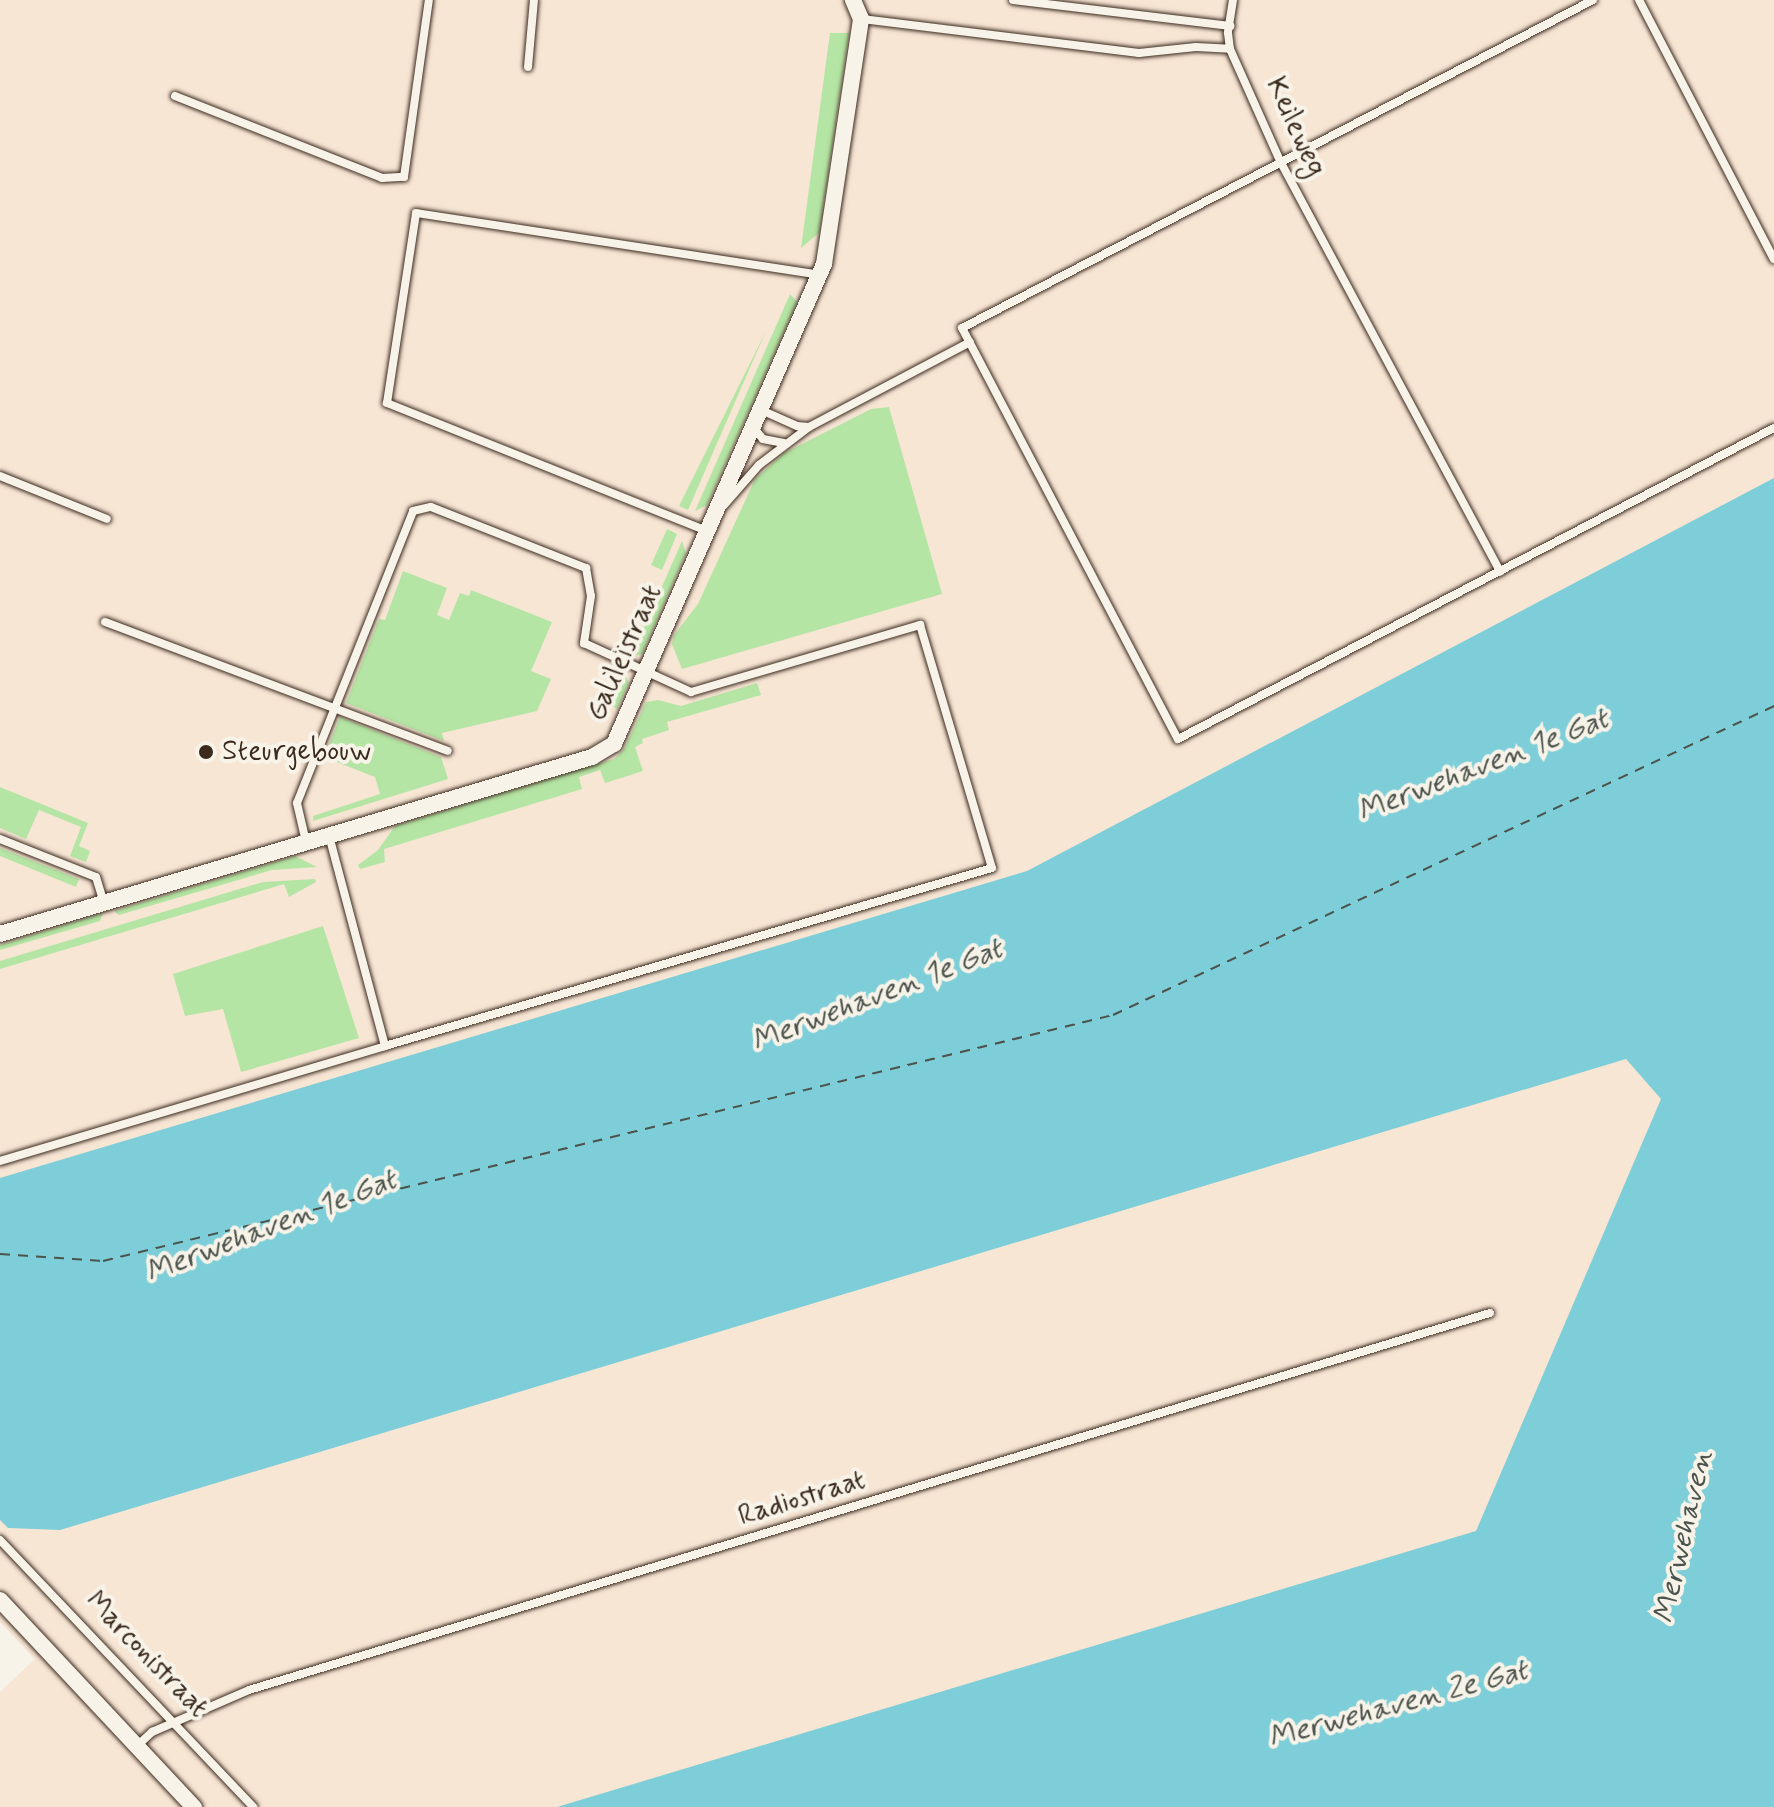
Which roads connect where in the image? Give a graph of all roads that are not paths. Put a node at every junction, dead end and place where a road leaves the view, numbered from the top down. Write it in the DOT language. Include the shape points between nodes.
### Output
graph roads {
  1 [pos="429,0"];
  2 [pos="534,0"];
  3 [pos="1013,0"];
  4 [pos="1233,0"];
  5 [pos="1593,0"];
  6 [pos="1639,0"];
  7 [pos="856,1"];
  8 [pos="861,19"];
  9 [pos="1230,26"];
  10 [pos="1230,49"];
  11 [pos="528,67"];
  12 [pos="175,96"];
  13 [pos="1280,161"];
  14 [pos="1774,259"];
  15 [pos="820,275"];
  16 [pos="970,342"];
  17 [pos="761,410"];
  18 [pos="753,427"];
  19 [pos="809,427"];
  20 [pos="1774,428"];
  21 [pos="784,443"];
  22 [pos="0,476"];
  23 [pos="715,514"];
  24 [pos="107,519"];
  25 [pos="708,531"];
  26 [pos="1500,572"];
  27 [pos="105,622"];
  28 [pos="646,672"];
  29 [pos="336,707"];
  30 [pos="448,751"];
  31 [pos="329,836"];
  32 [pos="0,839"];
  33 [pos="306,842"];
  34 [pos="104,903"];
  35 [pos="0,934"];
  36 [pos="385,1046"];
  37 [pos="0,1161"];
  38 [pos="1490,1313"];
  39 [pos="0,1540"];
  40 [pos="0,1600"];
  41 [pos="174,1722"];
  42 [pos="137,1747"];
  43 [pos="194,1807"];
  44 [pos="253,1807"];
  1 -- 12 [label="lane" via="404,177 382,178"];
  2 -- 11 [label="lane"];
  3 -- 9 [label="lane"];
  4 -- 9 [label="lane"];
  5 -- 13 [label="lane"];
  6 -- 14 [label="lane"];
  7 -- 8 [label="street"];
  8 -- 10 [label="lane" via="1139,53"];
  8 -- 15 [label="street, Galileïstraat" via="829,248"];
  9 -- 10 [label="lane"];
  10 -- 13 [label="lane, Keileweg"];
  13 -- 16 [label="lane" via="962,328"];
  13 -- 26 [label="lane, Keileweg"];
  15 -- 17 [label="street, Galileïstraat"];
  15 -- 25 [label="lane" via="416,213 387,403"];
  16 -- 19 [label="lane"];
  16 -- 26 [label="lane" via="1178,739"];
  17 -- 18 [label="street, Galileïstraat"];
  17 -- 19 [label="lane"];
  18 -- 21 [label="lane" via="763,439"];
  18 -- 23 [label="street, Galileïstraat"];
  19 -- 21 [label="lane"];
  20 -- 26 [label="lane"];
  21 -- 23 [label="lane"];
  22 -- 24 [label="lane"];
  23 -- 25 [label="street, Galileïstraat"];
  25 -- 28 [label="street, Galileïstraat"];
  27 -- 29 [label="lane"];
  28 -- 29 [label="lane" via="584,643 591,596 586,568 431,507 413,511"];
  28 -- 31 [label="street, Galileïstraat" via="614,744 602,754"];
  28 -- 36 [label="lane" via="691,692 920,625 992,868"];
  29 -- 30 [label="lane"];
  29 -- 33 [label="lane" via="297,803"];
  31 -- 33 [label="street, Galileïstraat"];
  31 -- 36 [label="lane"];
  32 -- 34 [label="lane" via="96,877"];
  33 -- 34 [label="street, Galileïstraat"];
  34 -- 35 [label="street, Galileïstraat"];
  36 -- 37 [label="lane"];
  38 -- 41 [label="lane, Radiostraat" via="249,1690"];
  39 -- 41 [label="lane, Marconistraat"];
  40 -- 42 [label="street"];
  41 -- 42 [label="lane, Radiostraat" via="152,1732"];
  41 -- 44 [label="lane, Marconistraat"];
  42 -- 43 [label="street"];
}
